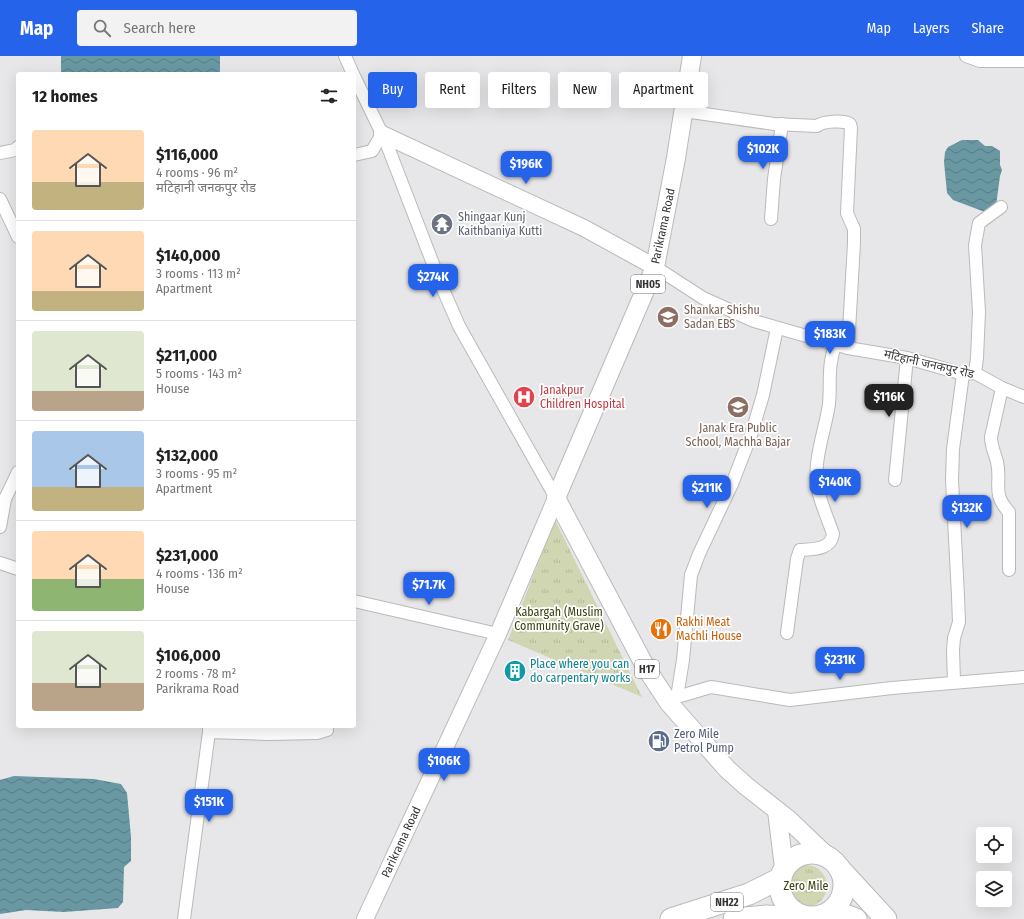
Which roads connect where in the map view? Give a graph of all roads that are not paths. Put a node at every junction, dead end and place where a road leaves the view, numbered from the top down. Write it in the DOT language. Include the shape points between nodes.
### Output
graph roads {
  1 [pos="344,56"];
  2 [pos="692,56"];
  3 [pos="966,56"];
  4 [pos="1024,61"];
  5 [pos="352,72"];
  6 [pos="356,79"];
  7 [pos="684,111"];
  8 [pos="782,124"];
  9 [pos="382,134"];
  10 [pos="16,149"];
  11 [pos="0,153"];
  12 [pos="356,155"];
  13 [pos="0,199"];
  14 [pos="1001,207"];
  15 [pos="771,219"];
  16 [pos="16,233"];
  17 [pos="655,267"];
  18 [pos="777,328"];
  19 [pos="836,344"];
  20 [pos="848,348"];
  21 [pos="907,358"];
  22 [pos="969,374"];
  23 [pos="1002,388"];
  24 [pos="1024,397"];
  25 [pos="16,478"];
  26 [pos="895,480"];
  27 [pos="556,498"];
  28 [pos="0,527"];
  29 [pos="0,563"];
  30 [pos="16,568"];
  31 [pos="1009,570"];
  32 [pos="356,601"];
  33 [pos="787,633"];
  34 [pos="498,634"];
  35 [pos="1024,676"];
  36 [pos="954,682"];
  37 [pos="673,700"];
  38 [pos="327,728"];
  39 [pos="209,729"];
  40 [pos="777,810"];
  41 [pos="835,863"];
  42 [pos="782,873"];
  43 [pos="816,917"];
  44 [pos="184,919"];
  45 [pos="365,919"];
  46 [pos="671,919"];
  47 [pos="734,919"];
  48 [pos="856,919"];
  49 [pos="886,919"];
  1 -- 5 [label="street"];
  2 -- 7 [label="main road, Parikrama Road / NH05"];
  3 -- 4 [label="street" via="980,61"];
  6 -- 9 [label="street"];
  7 -- 8 [label="street"];
  7 -- 17 [label="main road, Parikrama Road / NH05"];
  8 -- 15 [label="street"];
  8 -- 20 [label="street" via="850,124 848,213 854,229 854,243"];
  9 -- 12 [label="street" via="372,151"];
  9 -- 17 [label="street" via="584,228"];
  9 -- 27 [label="street" via="459,326"];
  10 -- 11 [label="street"];
  13 -- 16 [label="street"];
  14 -- 22 [label="street" via="979,223 975,245 979,312 977,358"];
  17 -- 18 [label="street, मटिहानी जनकपुर रोड" via="703,298"];
  17 -- 27 [label="main road, Parikrama Road / NH05"];
  18 -- 19 [label="street, मटिहानी जनकपुर रोड"];
  18 -- 37 [label="street" via="763,395 751,435 691,575 682,660"];
  19 -- 20 [label="street, मटिहानी जनकपुर रोड"];
  19 -- 33 [label="street" via="830,362 829,404 817,475 818,489 833,534 831,543 823,547 800,550"];
  20 -- 21 [label="street, मटिहानी जनकपुर रोड"];
  21 -- 22 [label="street, मटिहानी जनकपुर रोड"];
  21 -- 26 [label="street"];
  22 -- 23 [label="street, मटिहानी जनकपुर रोड"];
  22 -- 36 [label="street" via="953,449 952,480 959,622 953,650"];
  23 -- 24 [label="street, मटिहानी जनकपुर रोड"];
  23 -- 31 [label="street" via="991,445 997,462 998,495 1001,504 1009,512"];
  25 -- 28 [label="street" via="5,500"];
  27 -- 34 [label="street, NH05"];
  27 -- 37 [label="main road, H17" via="646,668"];
  29 -- 30 [label="street"];
  32 -- 34 [label="street"];
  34 -- 45 [label="street, Parikrama Road / NH05"];
  35 -- 36 [label="street"];
  36 -- 37 [label="street" via="790,700 711,688"];
  37 -- 40 [label="main road, H17" via="727,768"];
  38 -- 39 [label="street" via="317,733 268,734"];
  39 -- 44 [label="street"];
  40 -- 41 [label="main road, H17"];
  40 -- 42 [label="main road"];
  41 -- 42 [label="highway, NH22" via="820,854 809,853 792,860"];
  41 -- 43 [label="highway" via="844,881 842,895 835,908"];
  41 -- 49 [label="highway, NH22"];
  42 -- 43 [label="highway, NH22" via="780,893 786,905 796,913"];
  42 -- 46 [label="highway, NH22" via="744,896"];
  43 -- 47 [label="highway, NH22" via="766,916"];
  43 -- 48 [label="highway, NH22" via="848,916"];
}
